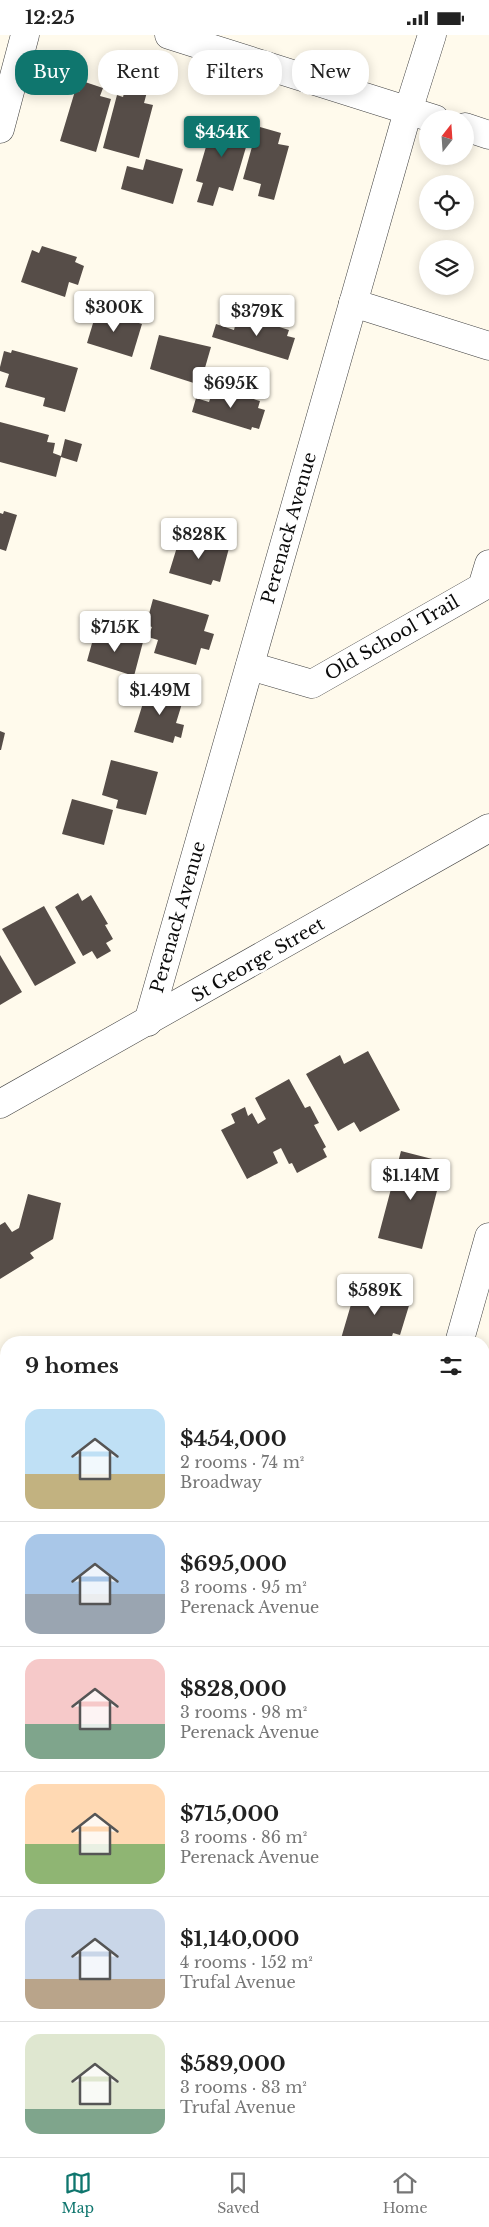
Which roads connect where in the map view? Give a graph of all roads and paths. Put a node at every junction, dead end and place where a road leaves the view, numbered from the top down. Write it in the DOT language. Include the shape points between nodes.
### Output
graph roads {
  1 [pos="26,35"];
  2 [pos="169,35"];
  3 [pos="432,35"];
  4 [pos="408,111"];
  5 [pos="419,114"];
  6 [pos="0,129"];
  7 [pos="474,130"];
  8 [pos="489,135"];
  9 [pos="353,303"];
  10 [pos="489,346"];
  11 [pos="489,565"];
  12 [pos="250,666"];
  13 [pos="489,828"];
  14 [pos="148,1022"];
  15 [pos="0,1104"];
  16 [pos="489,1237"];
  17 [pos="461,1336"];
  1 -- 6 [label="street"];
  2 -- 4 [label="street"];
  3 -- 4 [label="street, Perenack Avenue"];
  4 -- 5 [label="street"];
  4 -- 9 [label="street, Perenack Avenue"];
  7 -- 8 [label="street"];
  9 -- 10 [label="street"];
  9 -- 12 [label="street, Perenack Avenue"];
  11 -- 12 [label="street, Old School Trail" via="482,587 312,685"];
  12 -- 14 [label="street, Perenack Avenue"];
  13 -- 14 [label="street, St George Street"];
  14 -- 15 [label="street, St George Street"];
  16 -- 17 [label="street"];
}
